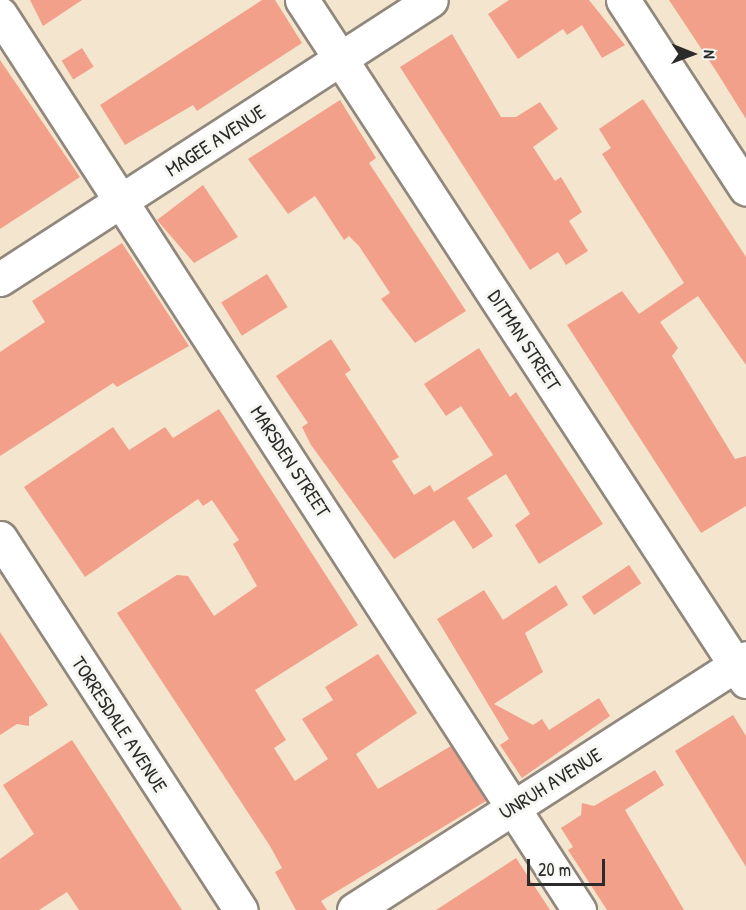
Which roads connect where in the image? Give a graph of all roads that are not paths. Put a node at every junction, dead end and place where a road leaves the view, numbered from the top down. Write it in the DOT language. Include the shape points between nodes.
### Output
graph roads {
  1 [pos="302,0"];
  2 [pos="431,0"];
  3 [pos="623,0"];
  4 [pos="0,14"];
  5 [pos="340,59"];
  6 [pos="746,189"];
  7 [pos="123,200"];
  8 [pos="0,279"];
  9 [pos="0,538"];
  10 [pos="742,668"];
  11 [pos="515,805"];
  12 [pos="241,910"];
  13 [pos="354,910"];
  14 [pos="579,910"];
  1 -- 5 [label="street, DITMAN STREET"];
  2 -- 5 [label="street, MAGEE AVENUE"];
  3 -- 6 [label="street"];
  4 -- 7 [label="street, MARSDEN STREET"];
  5 -- 7 [label="street, MAGEE AVENUE"];
  5 -- 10 [label="street, DITMAN STREET"];
  7 -- 8 [label="street, MAGEE AVENUE"];
  7 -- 11 [label="street, MARSDEN STREET"];
  9 -- 12 [label="street, TORRESDALE AVENUE"];
  10 -- 11 [label="street, UNRUH AVENUE"];
  11 -- 13 [label="street, UNRUH AVENUE"];
  11 -- 14 [label="street, MARSDEN STREET"];
}
